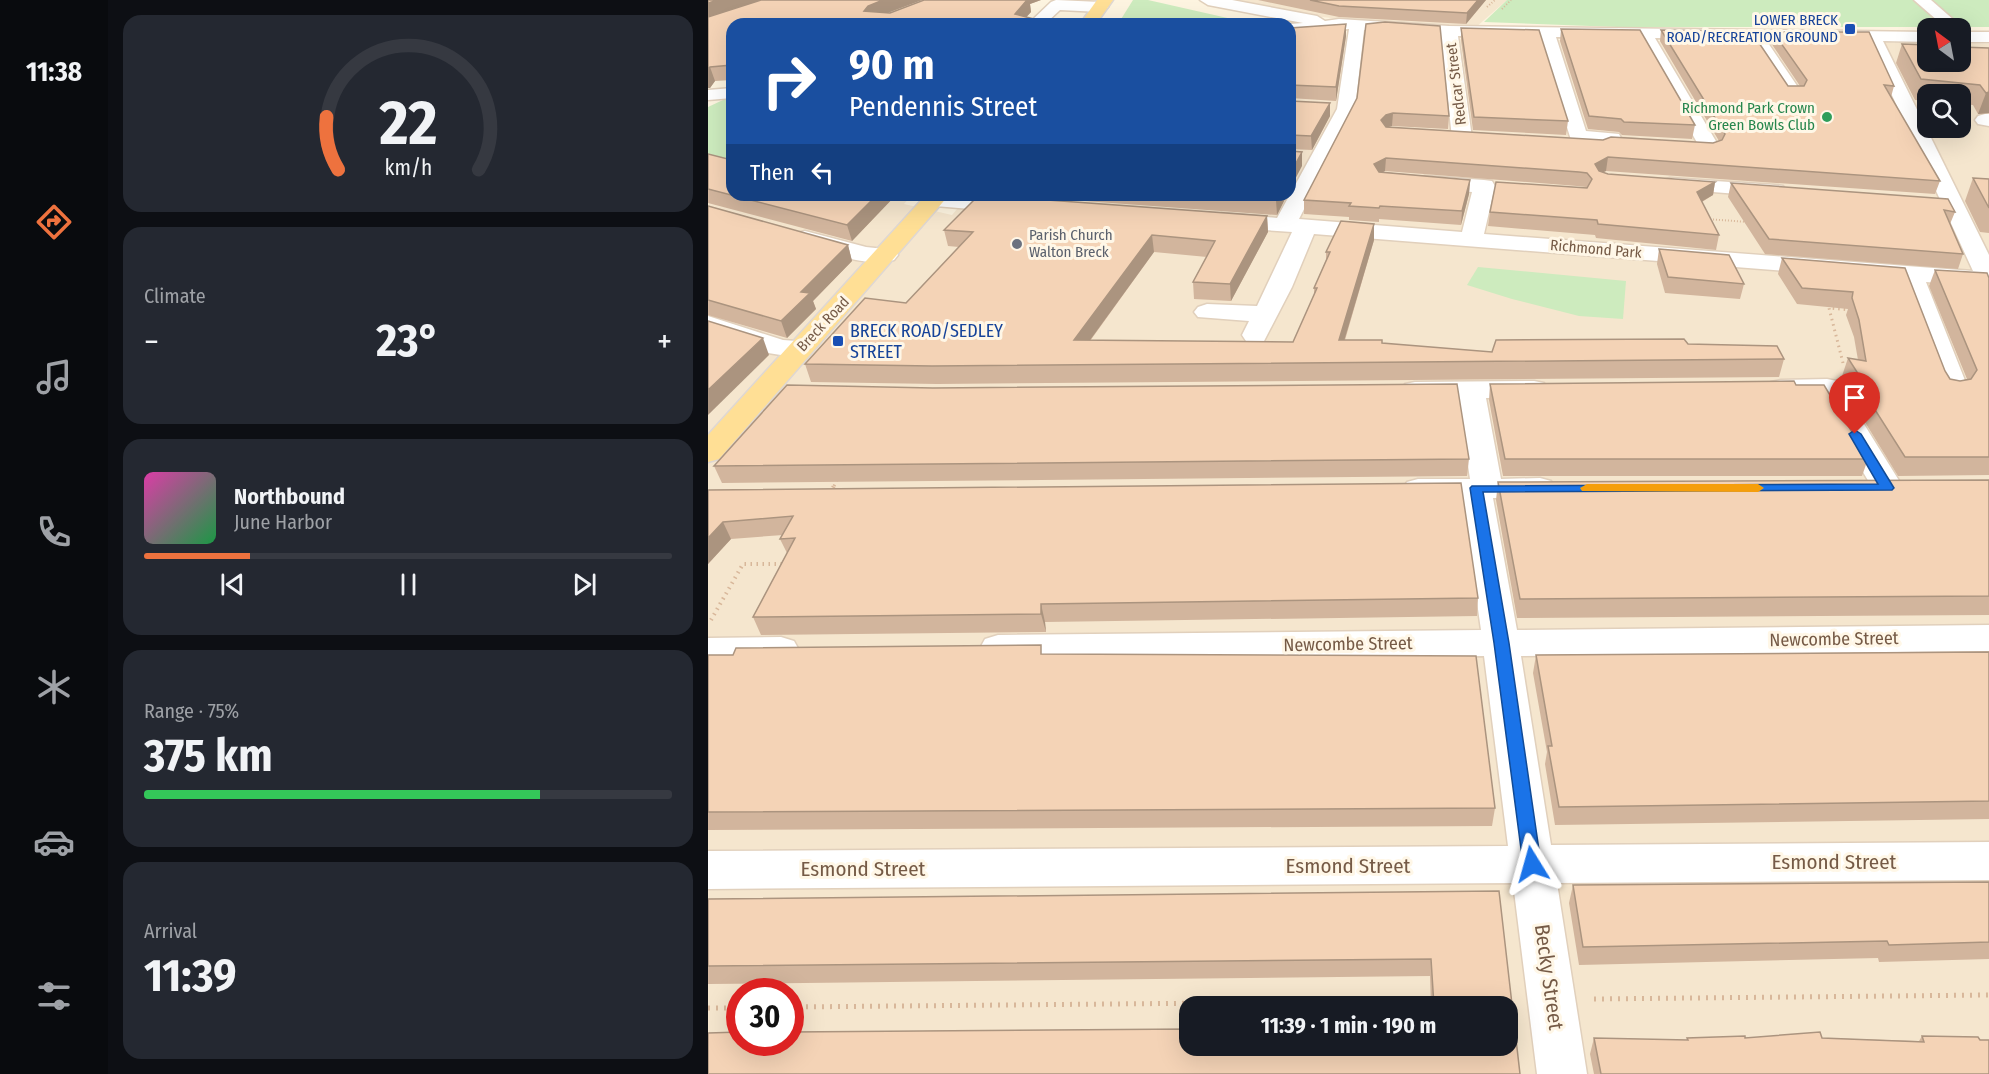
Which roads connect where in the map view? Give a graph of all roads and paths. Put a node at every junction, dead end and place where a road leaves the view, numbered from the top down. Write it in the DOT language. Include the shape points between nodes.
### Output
graph roads {
  1 [pos="1208,0"];
  2 [pos="1922,0"];
  3 [pos="1102,4"];
  4 [pos="1042,18"];
  5 [pos="1092,18"];
  6 [pos="1295,18"];
  7 [pos="1296,18"];
  8 [pos="1941,18"];
  9 [pos="1348,25"];
  10 [pos="1296,29"];
  11 [pos="1449,31"];
  12 [pos="1546,32"];
  13 [pos="1644,33"];
  14 [pos="1755,35"];
  15 [pos="1971,36"];
  16 [pos="1873,37"];
  17 [pos="1917,37"];
  18 [pos="1989,37"];
  19 [pos="1793,93"];
  20 [pos="726,94"];
  21 [pos="708,95"];
  22 [pos="1324,108"];
  23 [pos="1346,109"];
  24 [pos="1442,137"];
  25 [pos="1613,143"];
  26 [pos="1559,144"];
  27 [pos="1667,146"];
  28 [pos="1688,147"];
  29 [pos="1408,181"];
  30 [pos="1652,182"];
  31 [pos="1484,186"];
  32 [pos="1507,188"];
  33 [pos="1801,193"];
  34 [pos="933,201"];
  35 [pos="976,201"];
  36 [pos="1035,207"];
  37 [pos="1202,219"];
  38 [pos="1705,219"];
  39 [pos="1751,222"];
  40 [pos="1296,226"];
  41 [pos="785,232"];
  42 [pos="1472,238"];
  43 [pos="886,255"];
  44 [pos="1911,276"];
  45 [pos="1862,311"];
  46 [pos="1207,312"];
  47 [pos="708,324"];
  48 [pos="801,348"];
  49 [pos="1827,387"];
  50 [pos="1756,388"];
  51 [pos="1954,388"];
  52 [pos="1556,389"];
  53 [pos="1388,390"];
  54 [pos="1471,390"];
  55 [pos="762,391"];
  56 [pos="797,391"];
  57 [pos="709,450"];
  58 [pos="839,475"];
  59 [pos="1482,488"];
  60 [pos="1569,488"];
  61 [pos="1852,488"];
  62 [pos="1392,489"];
  63 [pos="830,494"];
  64 [pos="790,564"];
  65 [pos="708,626"];
  66 [pos="1989,638"];
  67 [pos="1501,643"];
  68 [pos="969,648"];
  69 [pos="814,650"];
  70 [pos="708,651"];
  71 [pos="1989,861"];
  72 [pos="1532,864"];
  73 [pos="708,870"];
  74 [pos="1989,994"];
  75 [pos="1552,1000"];
  76 [pos="1179,1003"];
  77 [pos="804,1007"];
  78 [pos="708,1008"];
  79 [pos="726,1008"];
  80 [pos="1562,1074"];
  1 -- 6 [label="street"];
  2 -- 8 [label="street"];
  3 -- 4 [label="street" via="1056,5"];
  3 -- 5 [label="main road"];
  7 -- 9 [label="street"];
  9 -- 10 [label="street"];
  9 -- 11 [label="street"];
  9 -- 23 [label="street"];
  11 -- 12 [label="street"];
  11 -- 24 [label="street, Redcar Street" via="1471,138"];
  12 -- 13 [label="street"];
  12 -- 25 [label="street" via="1578,136 1612,138"];
  13 -- 14 [label="street"];
  13 -- 28 [label="street" via="1710,148"];
  14 -- 16 [label="street"];
  14 -- 19 [label="street"];
  15 -- 18 [label="street"];
  16 -- 17 [label="street"];
  16 -- 44 [label="street, Richmond Park" via="1943,204 1989,280"];
  20 -- 21 [label="street"];
  22 -- 23 [label="street"];
  23 -- 40 [label="street" via="1310,158"];
  25 -- 26 [label="street"];
  25 -- 27 [label="street"];
  29 -- 31 [label="street"];
  30 -- 33 [label="street"];
  31 -- 32 [label="street"];
  31 -- 42 [label="street"];
  34 -- 43 [label="main road, Breck Road"];
  35 -- 36 [label="street"];
  37 -- 40 [label="street, Richmond Park"];
  38 -- 39 [label="path"];
  40 -- 42 [label="street, Richmond Park"];
  40 -- 46 [label="street" via="1260,325"];
  41 -- 43 [label="street" via="865,254"];
  42 -- 44 [label="street, Richmond Park"];
  43 -- 48 [label="main road, Breck Road"];
  44 -- 51 [label="street"];
  45 -- 49 [label="path" via="1829,308 1846,373 1820,369"];
  47 -- 48 [label="street" via="781,348"];
  48 -- 55 [label="main road, Breck Road"];
  49 -- 50 [label="street"];
  49 -- 61 [label="street" via="1899,487"];
  52 -- 54 [label="street"];
  53 -- 54 [label="street"];
  54 -- 59 [label="street, Becky Street"];
  55 -- 56 [label="street"];
  55 -- 57 [label="main road, Breck Road"];
  58 -- 63 [label="path"];
  59 -- 60 [label="street"];
  59 -- 62 [label="street"];
  59 -- 67 [label="street, Becky Street"];
  64 -- 65 [label="path" via="743,564"];
  66 -- 67 [label="street, Newcombe Street"];
  67 -- 68 [label="street, Newcombe Street"];
  67 -- 72 [label="street, Becky Street"];
  69 -- 70 [label="street"];
  71 -- 72 [label="street, Esmond Street"];
  72 -- 73 [label="street, Esmond Street"];
  72 -- 75 [label="street, Becky Street"];
  74 -- 75 [label="path"];
  75 -- 80 [label="street, Becky Street"];
  76 -- 77 [label="path"];
  78 -- 79 [label="path"];
}
